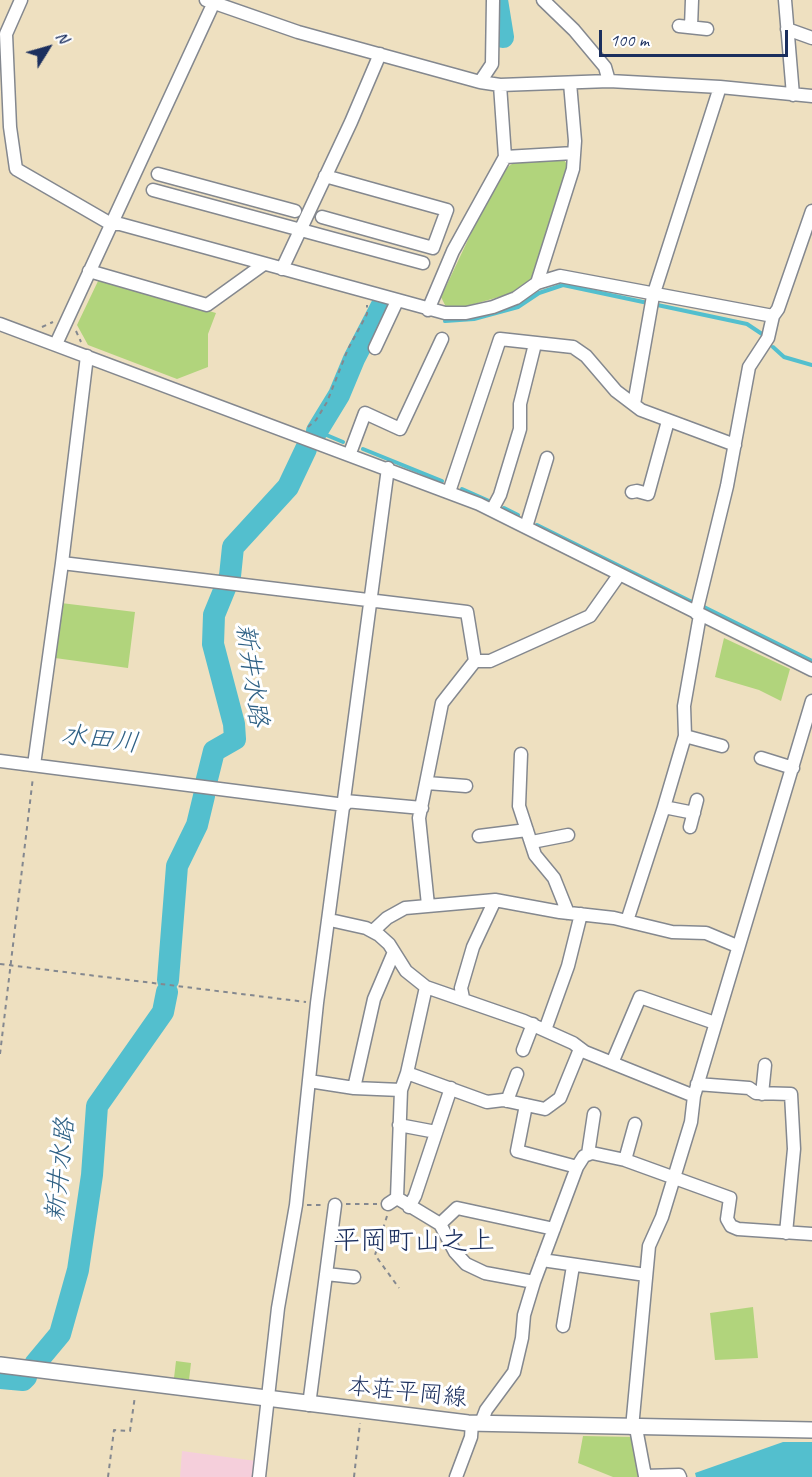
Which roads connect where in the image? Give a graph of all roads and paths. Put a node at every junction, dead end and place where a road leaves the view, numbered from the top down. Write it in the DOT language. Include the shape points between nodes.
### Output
graph roads {
  1 [pos="21,0"];
  2 [pos="493,0"];
  3 [pos="543,0"];
  4 [pos="692,0"];
  5 [pos="785,0"];
  6 [pos="212,1"];
  7 [pos="707,28"];
  8 [pos="787,29"];
  9 [pos="812,38"];
  10 [pos="380,54"];
  11 [pos="609,81"];
  12 [pos="480,82"];
  13 [pos="570,83"];
  14 [pos="500,85"];
  15 [pos="720,87"];
  16 [pos="793,94"];
  17 [pos="812,96"];
  18 [pos="574,153"];
  19 [pos="505,157"];
  20 [pos="158,174"];
  21 [pos="325,176"];
  22 [pos="153,190"];
  23 [pos="812,210"];
  24 [pos="295,211"];
  25 [pos="322,217"];
  26 [pos="111,224"];
  27 [pos="300,230"];
  28 [pos="423,263"];
  29 [pos="264,264"];
  30 [pos="282,269"];
  31 [pos="89,271"];
  32 [pos="537,283"];
  33 [pos="653,296"];
  34 [pos="397,302"];
  35 [pos="428,310"];
  36 [pos="367,314"];
  37 [pos="773,316"];
  38 [pos="0,324"];
  39 [pos="73,325"];
  40 [pos="442,339"];
  41 [pos="56,344"];
  42 [pos="535,344"];
  43 [pos="375,348"];
  44 [pos="84,350"];
  45 [pos="634,404"];
  46 [pos="668,421"];
  47 [pos="304,436"];
  48 [pos="735,445"];
  49 [pos="350,453"];
  50 [pos="547,458"];
  51 [pos="388,468"];
  52 [pos="449,492"];
  53 [pos="632,492"];
  54 [pos="492,510"];
  55 [pos="526,527"];
  56 [pos="62,563"];
  57 [pos="619,574"];
  58 [pos="370,601"];
  59 [pos="698,614"];
  60 [pos="475,661"];
  61 [pos="812,670"];
  62 [pos="812,701"];
  63 [pos="685,735"];
  64 [pos="722,747"];
  65 [pos="806,750"];
  66 [pos="521,754"];
  67 [pos="761,758"];
  68 [pos="0,761"];
  69 [pos="34,765"];
  70 [pos="793,768"];
  71 [pos="427,783"];
  72 [pos="466,786"];
  73 [pos="697,800"];
  74 [pos="345,803"];
  75 [pos="663,807"];
  76 [pos="422,808"];
  77 [pos="694,813"];
  78 [pos="690,827"];
  79 [pos="527,830"];
  80 [pos="568,835"];
  81 [pos="479,836"];
  82 [pos="531,842"];
  83 [pos="495,900"];
  84 [pos="428,905"];
  85 [pos="575,914"];
  86 [pos="330,920"];
  87 [pos="627,921"];
  88 [pos="373,931"];
  89 [pos="737,946"];
  90 [pos="394,952"];
  91 [pos="0,964"];
  92 [pos="11,965"];
  93 [pos="426,987"];
  94 [pos="463,998"];
  95 [pos="317,1003"];
  96 [pos="715,1023"];
  97 [pos="539,1027"];
  98 [pos="580,1049"];
  99 [pos="523,1050"];
  100 [pos="0,1054"];
  101 [pos="612,1063"];
  102 [pos="765,1065"];
  103 [pos="407,1073"];
  104 [pos="517,1074"];
  105 [pos="309,1081"];
  106 [pos="354,1088"];
  107 [pos="451,1088"];
  108 [pos="401,1090"];
  109 [pos="695,1090"];
  110 [pos="762,1094"];
  111 [pos="507,1101"];
  112 [pos="526,1105"];
  113 [pos="594,1114"];
  114 [pos="635,1124"];
  115 [pos="399,1125"];
  116 [pos="436,1132"];
  117 [pos="588,1154"];
  118 [pos="625,1160"];
  119 [pos="577,1167"];
  120 [pos="674,1177"];
  121 [pos="392,1201"];
  122 [pos="335,1205"];
  123 [pos="409,1207"];
  124 [pos="440,1224"];
  125 [pos="554,1229"];
  126 [pos="786,1233"];
  127 [pos="812,1234"];
  128 [pos="543,1260"];
  129 [pos="573,1266"];
  130 [pos="326,1274"];
  131 [pos="646,1275"];
  132 [pos="354,1277"];
  133 [pos="534,1281"];
  134 [pos="399,1288"];
  135 [pos="563,1326"];
  136 [pos="0,1365"];
  137 [pos="137,1383"];
  138 [pos="268,1400"];
  139 [pos="309,1405"];
  140 [pos="359,1410"];
  141 [pos="477,1423"];
  142 [pos="634,1428"];
  143 [pos="812,1430"];
  144 [pos="108,1477"];
  145 [pos="259,1477"];
  146 [pos="354,1477"];
  147 [pos="456,1477"];
  148 [pos="680,1477"];
  1 -- 26 [label="street" via="6,34 16,169"];
  2 -- 12 [label="street" via="492,64"];
  3 -- 11 [label="street" via="605,67"];
  4 -- 7 [label="street" via="685,27"];
  5 -- 8 [label="street"];
  6 -- 10 [label="street" via="298,32"];
  6 -- 26 [label="street"];
  8 -- 9 [label="street"];
  8 -- 16 [label="street"];
  10 -- 12 [label="street"];
  10 -- 21 [label="street"];
  11 -- 13 [label="street"];
  11 -- 15 [label="street"];
  12 -- 14 [label="street"];
  13 -- 14 [label="street"];
  13 -- 18 [label="street"];
  14 -- 19 [label="street"];
  15 -- 16 [label="street"];
  15 -- 33 [label="street"];
  16 -- 17 [label="street"];
  18 -- 19 [label="street"];
  18 -- 32 [label="street" via="573,169"];
  19 -- 35 [label="street" via="453,251"];
  20 -- 24 [label="street"];
  21 -- 25 [label="street" via="453,212 433,248"];
  21 -- 27 [label="street"];
  22 -- 27 [label="street"];
  23 -- 37 [label="street"];
  26 -- 29 [label="street"];
  26 -- 31 [label="street"];
  27 -- 28 [label="street"];
  27 -- 30 [label="street"];
  29 -- 30 [label="street"];
  29 -- 31 [label="street" via="207,305"];
  30 -- 34 [label="street"];
  31 -- 41 [label="street"];
  32 -- 33 [label="street" via="560,276"];
  32 -- 35 [label="street" via="516,298 493,307 466,312"];
  33 -- 37 [label="street"];
  33 -- 45 [label="street"];
  34 -- 35 [label="street"];
  34 -- 43 [label="street"];
  36 -- 47 [label="path" via="327,402"];
  37 -- 48 [label="street" via="768,338 749,367"];
  38 -- 41 [label="street"];
  39 -- 44 [label="path"];
  40 -- 49 [label="street" via="400,429 365,413"];
  41 -- 44 [label="street"];
  42 -- 45 [label="street" via="573,347"];
  42 -- 52 [label="street" via="500,339"];
  42 -- 54 [label="street" via="520,404 520,429"];
  44 -- 47 [label="street"];
  44 -- 56 [label="street"];
  45 -- 46 [label="street"];
  46 -- 48 [label="street"];
  46 -- 53 [label="street" via="648,494"];
  47 -- 49 [label="street"];
  48 -- 59 [label="street"];
  49 -- 51 [label="street"];
  50 -- 55 [label="street"];
  51 -- 52 [label="street"];
  51 -- 58 [label="street"];
  52 -- 54 [label="street"];
  54 -- 55 [label="street"];
  55 -- 57 [label="street"];
  56 -- 58 [label="street"];
  56 -- 69 [label="street"];
  57 -- 59 [label="street"];
  57 -- 60 [label="street" via="590,616 490,662"];
  58 -- 60 [label="street" via="467,612"];
  58 -- 74 [label="street"];
  59 -- 61 [label="street"];
  59 -- 63 [label="street" via="684,706"];
  60 -- 71 [label="street" via="442,703"];
  62 -- 65 [label="street"];
  63 -- 64 [label="street"];
  63 -- 75 [label="street"];
  65 -- 70 [label="street"];
  66 -- 79 [label="street" via="519,806"];
  67 -- 70 [label="street"];
  68 -- 69 [label="street"];
  69 -- 74 [label="street"];
  69 -- 92 [label="path"];
  70 -- 89 [label="street"];
  71 -- 72 [label="street"];
  71 -- 76 [label="street"];
  73 -- 77 [label="street"];
  74 -- 76 [label="street"];
  74 -- 86 [label="street"];
  75 -- 77 [label="street"];
  75 -- 87 [label="street"];
  76 -- 84 [label="street" via="419,819"];
  77 -- 78 [label="street"];
  79 -- 81 [label="street"];
  79 -- 82 [label="street"];
  80 -- 82 [label="street"];
  82 -- 85 [label="street" via="535,855"];
  83 -- 84 [label="street"];
  83 -- 85 [label="street"];
  83 -- 94 [label="street" via="473,947 461,988"];
  84 -- 88 [label="street" via="397,912"];
  85 -- 87 [label="street"];
  85 -- 97 [label="street" via="568,966"];
  86 -- 88 [label="street"];
  86 -- 95 [label="street"];
  87 -- 89 [label="street" via="672,932 706,933"];
  88 -- 90 [label="street"];
  89 -- 96 [label="street"];
  90 -- 93 [label="street" via="406,971"];
  90 -- 106 [label="street" via="374,999"];
  91 -- 92 [label="path"];
  92 -- 95 [label="path"];
  92 -- 100 [label="path"];
  93 -- 94 [label="street"];
  93 -- 103 [label="street"];
  94 -- 97 [label="street"];
  95 -- 105 [label="street"];
  96 -- 101 [label="street" via="640,997"];
  96 -- 109 [label="street"];
  97 -- 98 [label="street"];
  97 -- 99 [label="street"];
  98 -- 101 [label="street"];
  98 -- 112 [label="street" via="556,1102 545,1109"];
  101 -- 109 [label="street"];
  102 -- 110 [label="street"];
  103 -- 107 [label="street"];
  103 -- 108 [label="street"];
  104 -- 111 [label="street"];
  105 -- 106 [label="street"];
  105 -- 138 [label="street"];
  106 -- 108 [label="street"];
  107 -- 111 [label="street" via="487,1102"];
  107 -- 116 [label="street"];
  108 -- 115 [label="street"];
  109 -- 110 [label="street" via="749,1088"];
  109 -- 120 [label="street" via="691,1122"];
  110 -- 126 [label="street" via="791,1094 794,1149"];
  111 -- 112 [label="street"];
  112 -- 119 [label="street" via="517,1150"];
  113 -- 117 [label="street"];
  114 -- 118 [label="street"];
  115 -- 116 [label="street"];
  115 -- 121 [label="street"];
  116 -- 123 [label="street"];
  117 -- 118 [label="street"];
  117 -- 119 [label="street"];
  118 -- 120 [label="street"];
  119 -- 125 [label="street"];
  120 -- 126 [label="street" via="730,1198 727,1219 731,1226"];
  120 -- 131 [label="street" via="649,1246"];
  121 -- 123 [label="street"];
  121 -- 134 [label="path" via="375,1255"];
  122 -- 130 [label="street"];
  123 -- 124 [label="street"];
  124 -- 125 [label="street" via="458,1208"];
  124 -- 133 [label="street" via="466,1264 485,1273"];
  125 -- 128 [label="street"];
  126 -- 127 [label="street"];
  128 -- 129 [label="street"];
  128 -- 133 [label="street"];
  129 -- 131 [label="street"];
  129 -- 135 [label="street"];
  130 -- 132 [label="street"];
  130 -- 139 [label="street"];
  131 -- 142 [label="street"];
  133 -- 141 [label="street" via="514,1372"];
  136 -- 137 [label="main road, 本荘平岡線"];
  137 -- 138 [label="main road, 本荘平岡線"];
  137 -- 144 [label="path" via="130,1431 114,1430"];
  138 -- 139 [label="main road, 本荘平岡線"];
  138 -- 145 [label="street"];
  139 -- 140 [label="main road, 本荘平岡線"];
  140 -- 141 [label="main road, 本荘平岡線"];
  140 -- 146 [label="path"];
  141 -- 142 [label="main road, 本荘平岡線"];
  141 -- 147 [label="street"];
  142 -- 143 [label="main road, 本荘平岡線"];
  142 -- 148 [label="street" via="645,1476"];
}
